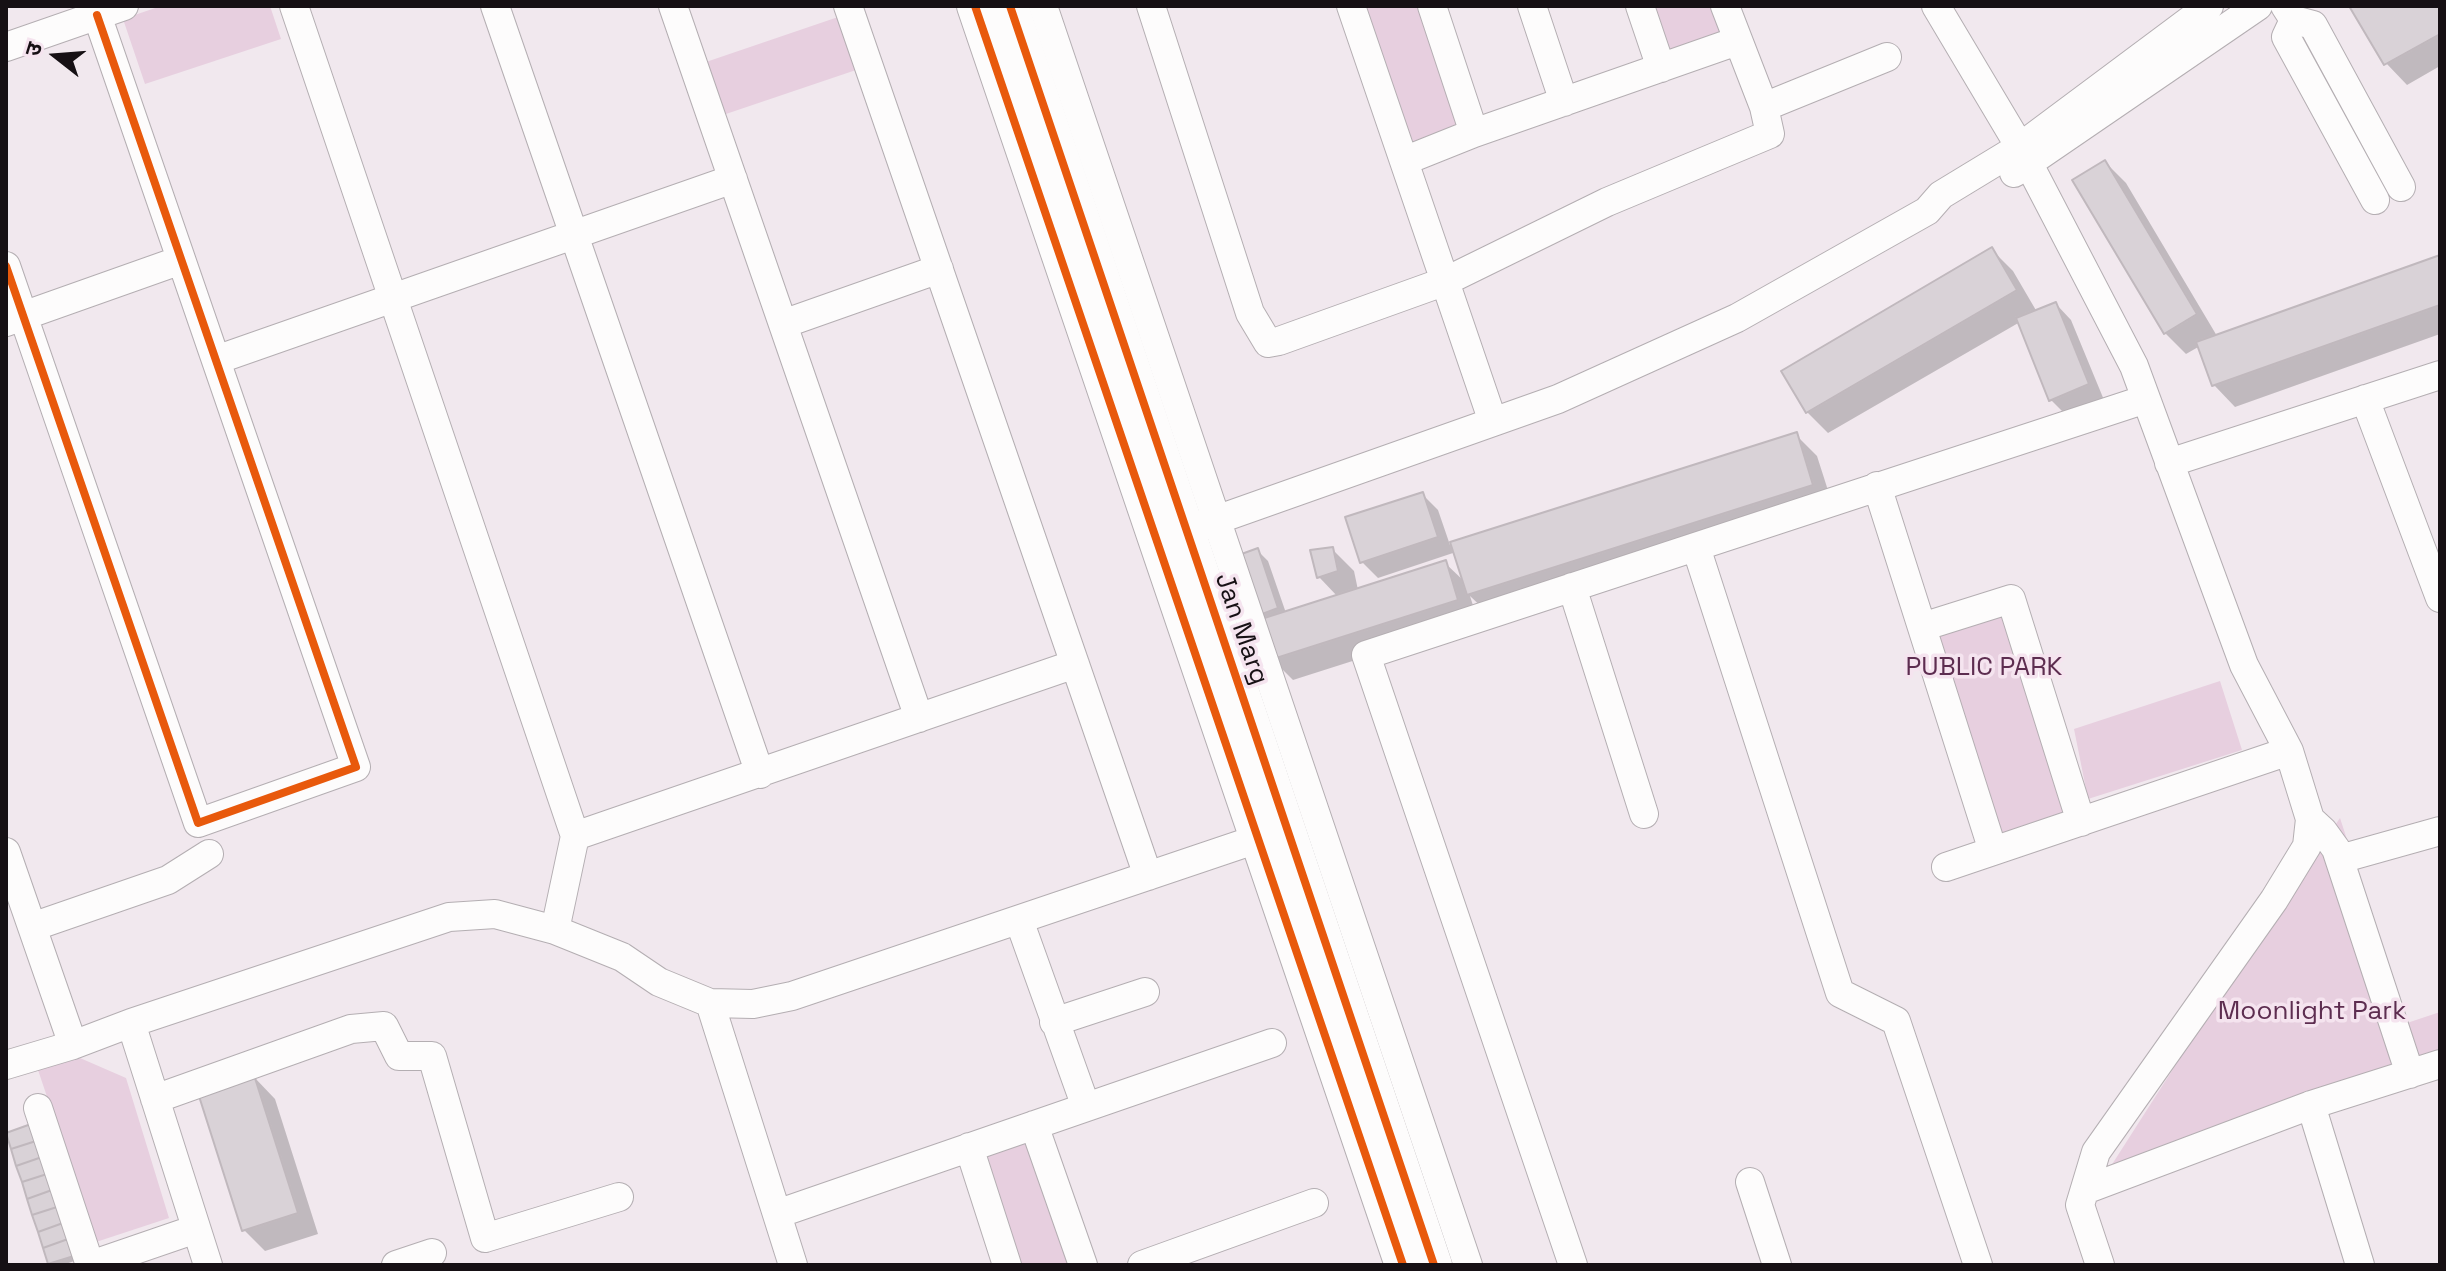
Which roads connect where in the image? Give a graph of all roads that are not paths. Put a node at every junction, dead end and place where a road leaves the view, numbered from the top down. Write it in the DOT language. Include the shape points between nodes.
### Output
graph roads {
  1 [pos="124,6"];
  2 [pos="294,6"];
  3 [pos="495,6"];
  4 [pos="673,6"];
  5 [pos="848,6"];
  6 [pos="975,6"];
  7 [pos="1010,6"];
  8 [pos="1043,6"];
  9 [pos="1151,6"];
  10 [pos="1351,6"];
  11 [pos="1432,6"];
  12 [pos="1532,6"];
  13 [pos="1640,6"];
  14 [pos="1725,6"];
  15 [pos="1936,6"];
  16 [pos="2209,6"];
  17 [pos="2258,6"];
  18 [pos="2289,13"];
  19 [pos="97,15"];
  20 [pos="1737,41"];
  21 [pos="6,47"];
  22 [pos="1887,57"];
  23 [pos="1661,68"];
  24 [pos="1564,102"];
  25 [pos="1764,107"];
  26 [pos="1474,133"];
  27 [pos="2024,155"];
  28 [pos="1404,161"];
  29 [pos="733,179"];
  30 [pos="2401,187"];
  31 [pos="2375,200"];
  32 [pos="574,234"];
  33 [pos="181,260"];
  34 [pos="6,266"];
  35 [pos="939,269"];
  36 [pos="1446,281"];
  37 [pos="394,297"];
  38 [pos="14,319"];
  39 [pos="783,324"];
  40 [pos="216,360"];
  41 [pos="2440,375"];
  42 [pos="2146,399"];
  43 [pos="2365,399"];
  44 [pos="1493,422"];
  45 [pos="2169,463"];
  46 [pos="1877,486"];
  47 [pos="1187,531"];
  48 [pos="1696,547"];
  49 [pos="1572,587"];
  50 [pos="2440,598"];
  51 [pos="1922,627"];
  52 [pos="1075,664"];
  53 [pos="919,718"];
  54 [pos="2289,751"];
  55 [pos="760,774"];
  56 [pos="1644,814"];
  57 [pos="2310,819"];
  58 [pos="2081,822"];
  59 [pos="2440,831"];
  60 [pos="1273,834"];
  61 [pos="575,836"];
  62 [pos="1993,851"];
  63 [pos="6,852"];
  64 [pos="209,854"];
  65 [pos="2340,859"];
  66 [pos="1946,867"];
  67 [pos="1148,876"];
  68 [pos="1019,920"];
  69 [pos="32,927"];
  70 [pos="555,930"];
  71 [pos="1145,992"];
  72 [pos="710,1003"];
  73 [pos="1054,1022"];
  74 [pos="131,1023"];
  75 [pos="1272,1043"];
  76 [pos="73,1045"];
  77 [pos="2440,1064"];
  78 [pos="6,1065"];
  79 [pos="2410,1074"];
  80 [pos="155,1099"];
  81 [pos="2311,1105"];
  82 [pos="1086,1107"];
  83 [pos="38,1108"];
  84 [pos="1034,1125"];
  85 [pos="969,1147"];
  86 [pos="1750,1182"];
  87 [pos="2085,1190"];
  88 [pos="619,1197"];
  89 [pos="1314,1203"];
  90 [pos="777,1214"];
  91 [pos="196,1229"];
  92 [pos="432,1253"];
  93 [pos="90,1265"];
  94 [pos="208,1265"];
  95 [pos="396,1265"];
  96 [pos="793,1265"];
  97 [pos="1007,1265"];
  98 [pos="1083,1265"];
  99 [pos="1142,1265"];
  100 [pos="1403,1265"];
  101 [pos="1434,1265"];
  102 [pos="1468,1265"];
  103 [pos="1573,1265"];
  104 [pos="1777,1265"];
  105 [pos="1978,1265"];
  106 [pos="2100,1265"];
  107 [pos="2360,1265"];
  1 -- 19 [label="street"];
  2 -- 37 [label="street"];
  3 -- 32 [label="street"];
  4 -- 29 [label="street"];
  5 -- 35 [label="street"];
  6 -- 47 [label="main road, Jan Marg"];
  7 -- 47 [label="main road, Jan Marg"];
  8 -- 47 [label="street"];
  9 -- 36 [label="street" via="1250,313 1268,343"];
  10 -- 28 [label="street"];
  11 -- 26 [label="street"];
  12 -- 24 [label="street"];
  13 -- 23 [label="street"];
  14 -- 20 [label="street"];
  15 -- 27 [label="street"];
  16 -- 27 [label="street"];
  17 -- 27 [label="street"];
  18 -- 30 [label="street" via="2313,25"];
  18 -- 31 [label="street" via="2286,37"];
  19 -- 21 [label="street"];
  19 -- 33 [label="street"];
  20 -- 23 [label="street"];
  20 -- 25 [label="street"];
  22 -- 25 [label="street"];
  23 -- 24 [label="street"];
  24 -- 26 [label="street"];
  25 -- 36 [label="street" via="1770,134 1607,202"];
  26 -- 28 [label="street"];
  27 -- 42 [label="street" via="2134,366"];
  27 -- 44 [label="street" via="1945,211 1927,211 1737,318 1558,399"];
  28 -- 36 [label="street"];
  29 -- 32 [label="street"];
  29 -- 39 [label="street"];
  32 -- 37 [label="street"];
  32 -- 55 [label="street"];
  33 -- 38 [label="street"];
  33 -- 40 [label="street"];
  34 -- 38 [label="street"];
  35 -- 39 [label="street"];
  35 -- 52 [label="street"];
  36 -- 44 [label="street"];
  37 -- 40 [label="street"];
  37 -- 61 [label="street"];
  38 -- 40 [label="street" via="198,823 356,767"];
  39 -- 53 [label="street"];
  41 -- 43 [label="street"];
  42 -- 45 [label="street"];
  42 -- 46 [label="street"];
  43 -- 45 [label="street"];
  43 -- 50 [label="street"];
  44 -- 47 [label="street"];
  45 -- 54 [label="street" via="2244,665"];
  46 -- 48 [label="street"];
  46 -- 51 [label="street"];
  47 -- 60 [label="main road, Jan Marg"];
  47 -- 102 [label="street"];
  48 -- 49 [label="street"];
  48 -- 105 [label="street" via="1840,993 1896,1021"];
  49 -- 56 [label="street"];
  49 -- 103 [label="street" via="1366,655"];
  51 -- 58 [label="street" via="2011,599"];
  51 -- 62 [label="street"];
  52 -- 53 [label="street"];
  52 -- 67 [label="street"];
  53 -- 55 [label="street"];
  54 -- 57 [label="street"];
  54 -- 58 [label="street"];
  55 -- 61 [label="street"];
  57 -- 65 [label="street" via="2331,840"];
  57 -- 87 [label="street" via="2307,846 2096,1152"];
  58 -- 62 [label="street"];
  59 -- 65 [label="street"];
  60 -- 67 [label="street"];
  60 -- 100 [label="main road, Jan Marg"];
  60 -- 101 [label="main road, Jan Marg"];
  61 -- 70 [label="street"];
  62 -- 66 [label="street"];
  63 -- 69 [label="street"];
  64 -- 69 [label="street" via="168,880"];
  65 -- 79 [label="street"];
  67 -- 68 [label="street"];
  68 -- 72 [label="street" via="792,996 753,1004"];
  68 -- 73 [label="street"];
  69 -- 76 [label="street"];
  70 -- 72 [label="street" via="622,957 659,982"];
  70 -- 74 [label="street" via="495,914 449,917"];
  71 -- 73 [label="street"];
  72 -- 90 [label="street"];
  73 -- 82 [label="street"];
  74 -- 76 [label="street"];
  74 -- 80 [label="street"];
  75 -- 82 [label="street"];
  76 -- 78 [label="street"];
  77 -- 79 [label="street"];
  79 -- 81 [label="street"];
  80 -- 88 [label="street" via="351,1029 384,1026 399,1056 432,1056 485,1238"];
  80 -- 91 [label="street"];
  81 -- 87 [label="street"];
  81 -- 107 [label="street"];
  82 -- 84 [label="street"];
  83 -- 93 [label="street"];
  84 -- 85 [label="street"];
  84 -- 98 [label="street"];
  85 -- 90 [label="street"];
  85 -- 97 [label="street"];
  86 -- 104 [label="street"];
  87 -- 106 [label="street" via="2080,1205"];
  89 -- 99 [label="street"];
  90 -- 96 [label="street"];
  91 -- 93 [label="street"];
  91 -- 94 [label="street"];
  92 -- 95 [label="street"];
}
